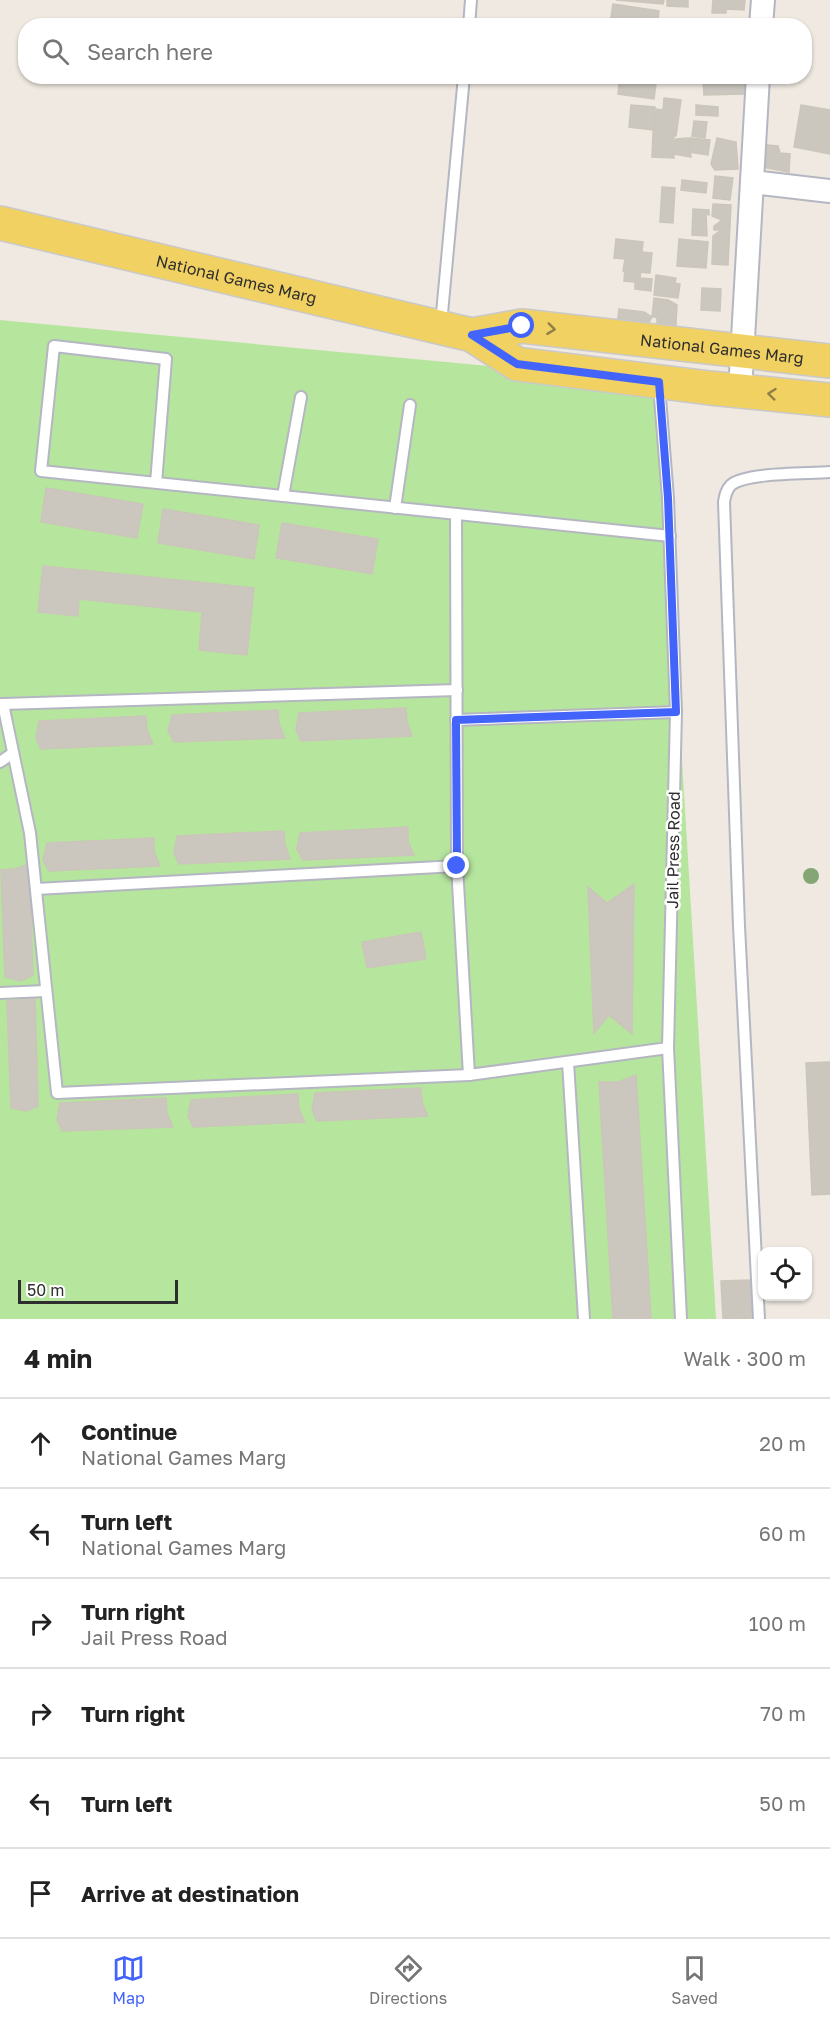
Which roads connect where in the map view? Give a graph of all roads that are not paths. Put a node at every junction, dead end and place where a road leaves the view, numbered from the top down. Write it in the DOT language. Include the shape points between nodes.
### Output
graph roads {
  1 [pos="471,0"];
  2 [pos="763,0"];
  3 [pos="470,18"];
  4 [pos="762,18"];
  5 [pos="463,84"];
  6 [pos="758,84"];
  7 [pos="752,182"];
  8 [pos="830,190"];
  9 [pos="0,223"];
  10 [pos="441,327"];
  11 [pos="472,335"];
  12 [pos="742,351"];
  13 [pos="830,361"];
  14 [pos="659,382"];
  15 [pos="740,391"];
  16 [pos="301,397"];
  17 [pos="830,400"];
  18 [pos="410,405"];
  19 [pos="830,472"];
  20 [pos="156,483"];
  21 [pos="282,496"];
  22 [pos="395,508"];
  23 [pos="456,514"];
  24 [pos="670,536"];
  25 [pos="456,690"];
  26 [pos="1,704"];
  27 [pos="676,712"];
  28 [pos="456,720"];
  29 [pos="13,753"];
  30 [pos="0,762"];
  31 [pos="457,866"];
  32 [pos="36,889"];
  33 [pos="46,992"];
  34 [pos="0,993"];
  35 [pos="668,1048"];
  36 [pos="568,1062"];
  37 [pos="469,1076"];
  38 [pos="584,1319"];
  39 [pos="681,1319"];
  40 [pos="759,1319"];
  1 -- 3 [label="lane"];
  2 -- 4 [label="street"];
  5 -- 10 [label="lane"];
  6 -- 7 [label="street"];
  7 -- 8 [label="street"];
  7 -- 12 [label="street"];
  9 -- 10 [label="main road, National Games Marg"];
  10 -- 11 [label="main road, National Games Marg"];
  11 -- 12 [label="main road, National Games Marg, one-way" via="522,326"];
  11 -- 14 [label="main road, National Games Marg" via="517,364"];
  12 -- 13 [label="main road, National Games Marg"];
  12 -- 15 [label="street"];
  14 -- 15 [label="main road, National Games Marg"];
  14 -- 24 [label="lane, Jail Press Road"];
  17 -- 15 [label="main road, National Games Marg, one-way"];
  16 -- 21 [label="lane"];
  18 -- 22 [label="lane"];
  19 -- 40 [label="lane" via="748,477 730,486 724,502 739,926"];
  20 -- 20 [label="lane" via="41,471 54,346 166,359"];
  20 -- 21 [label="lane"];
  21 -- 22 [label="lane"];
  22 -- 23 [label="lane"];
  23 -- 24 [label="lane"];
  23 -- 25 [label="lane"];
  24 -- 27 [label="lane, Jail Press Road"];
  25 -- 26 [label="lane"];
  25 -- 28 [label="lane"];
  26 -- 29 [label="lane"];
  27 -- 28 [label="lane"];
  27 -- 35 [label="lane, Jail Press Road"];
  28 -- 31 [label="lane"];
  29 -- 30 [label="lane"];
  29 -- 32 [label="lane" via="30,833"];
  31 -- 32 [label="lane"];
  31 -- 37 [label="lane"];
  32 -- 33 [label="lane"];
  33 -- 34 [label="lane"];
  33 -- 37 [label="lane" via="57,1093"];
  35 -- 36 [label="lane"];
  35 -- 39 [label="lane, Jail Press Road"];
  36 -- 37 [label="lane"];
  36 -- 38 [label="lane"];
}
